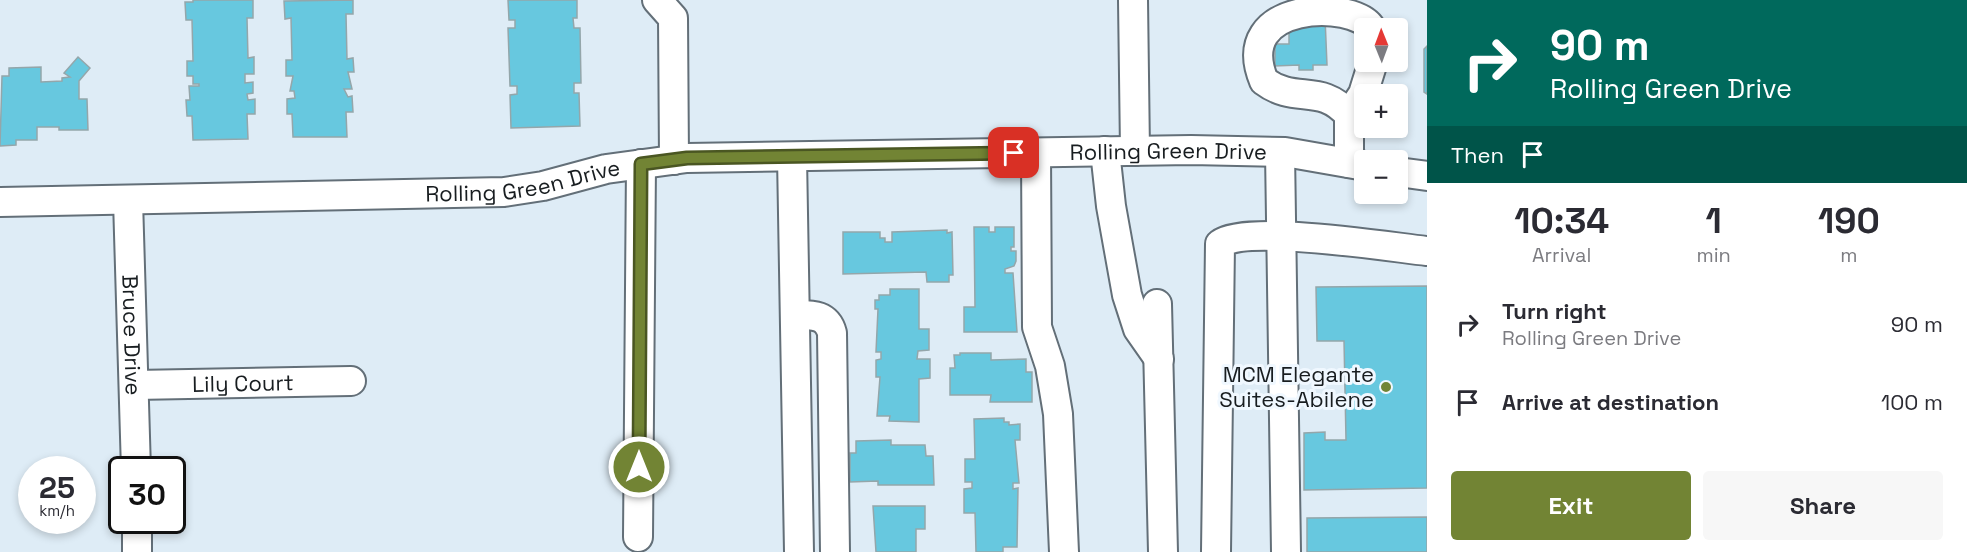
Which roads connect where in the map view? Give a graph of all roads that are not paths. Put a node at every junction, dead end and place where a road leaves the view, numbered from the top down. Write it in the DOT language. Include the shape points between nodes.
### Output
graph roads {
  1 [pos="657,0"];
  2 [pos="1133,0"];
  3 [pos="1365,18"];
  4 [pos="1370,72"];
  5 [pos="1349,115"];
  6 [pos="1355,150"];
  7 [pos="1105,151"];
  8 [pos="1135,151"];
  9 [pos="1280,152"];
  10 [pos="1036,153"];
  11 [pos="792,157"];
  12 [pos="674,160"];
  13 [pos="641,164"];
  14 [pos="1354,164"];
  15 [pos="1408,173"];
  16 [pos="1427,176"];
  17 [pos="128,200"];
  18 [pos="0,202"];
  19 [pos="1281,237"];
  20 [pos="1427,251"];
  21 [pos="1157,304"];
  22 [pos="795,315"];
  23 [pos="1159,359"];
  24 [pos="351,381"];
  25 [pos="135,385"];
  26 [pos="136,456"];
  27 [pos="137,534"];
  28 [pos="638,537"];
  29 [pos="137,552"];
  30 [pos="799,552"];
  31 [pos="835,552"];
  32 [pos="1064,552"];
  33 [pos="1163,552"];
  34 [pos="1216,552"];
  35 [pos="1286,552"];
  1 -- 12 [label="street" via="673,18"];
  2 -- 8 [label="street"];
  3 -- 5 [label="street" via="1350,9 1296,6 1283,10 1272,20 1258,44 1264,81 1285,93 1326,96"];
  4 -- 5 [label="street" via="1363,94"];
  5 -- 6 [label="street"];
  7 -- 8 [label="street, Rolling Green Drive"];
  7 -- 10 [label="street, Rolling Green Drive"];
  7 -- 23 [label="street" via="1126,296 1137,329"];
  8 -- 9 [label="street, Rolling Green Drive"];
  9 -- 14 [label="street, Rolling Green Drive"];
  9 -- 19 [label="street"];
  10 -- 11 [label="street, Rolling Green Drive"];
  10 -- 32 [label="street" via="1037,327 1050,366 1058,414"];
  11 -- 12 [label="street, Rolling Green Drive"];
  11 -- 22 [label="street"];
  12 -- 13 [label="street, Rolling Green Drive"];
  13 -- 17 [label="street, Rolling Green Drive" via="504,192"];
  13 -- 28 [label="street"];
  15 -- 16 [label="street"];
  17 -- 18 [label="street, Rolling Green Drive"];
  17 -- 25 [label="street, Bruce Drive"];
  19 -- 20 [label="street"];
  19 -- 34 [label="street" via="1234,238 1220,244"];
  19 -- 35 [label="street"];
  21 -- 23 [label="street"];
  22 -- 30 [label="street"];
  22 -- 31 [label="street" via="824,318 832,333"];
  23 -- 33 [label="street"];
  24 -- 25 [label="street, Lily Court"];
  25 -- 26 [label="street, Bruce Drive"];
  27 -- 29 [label="street"];
}
